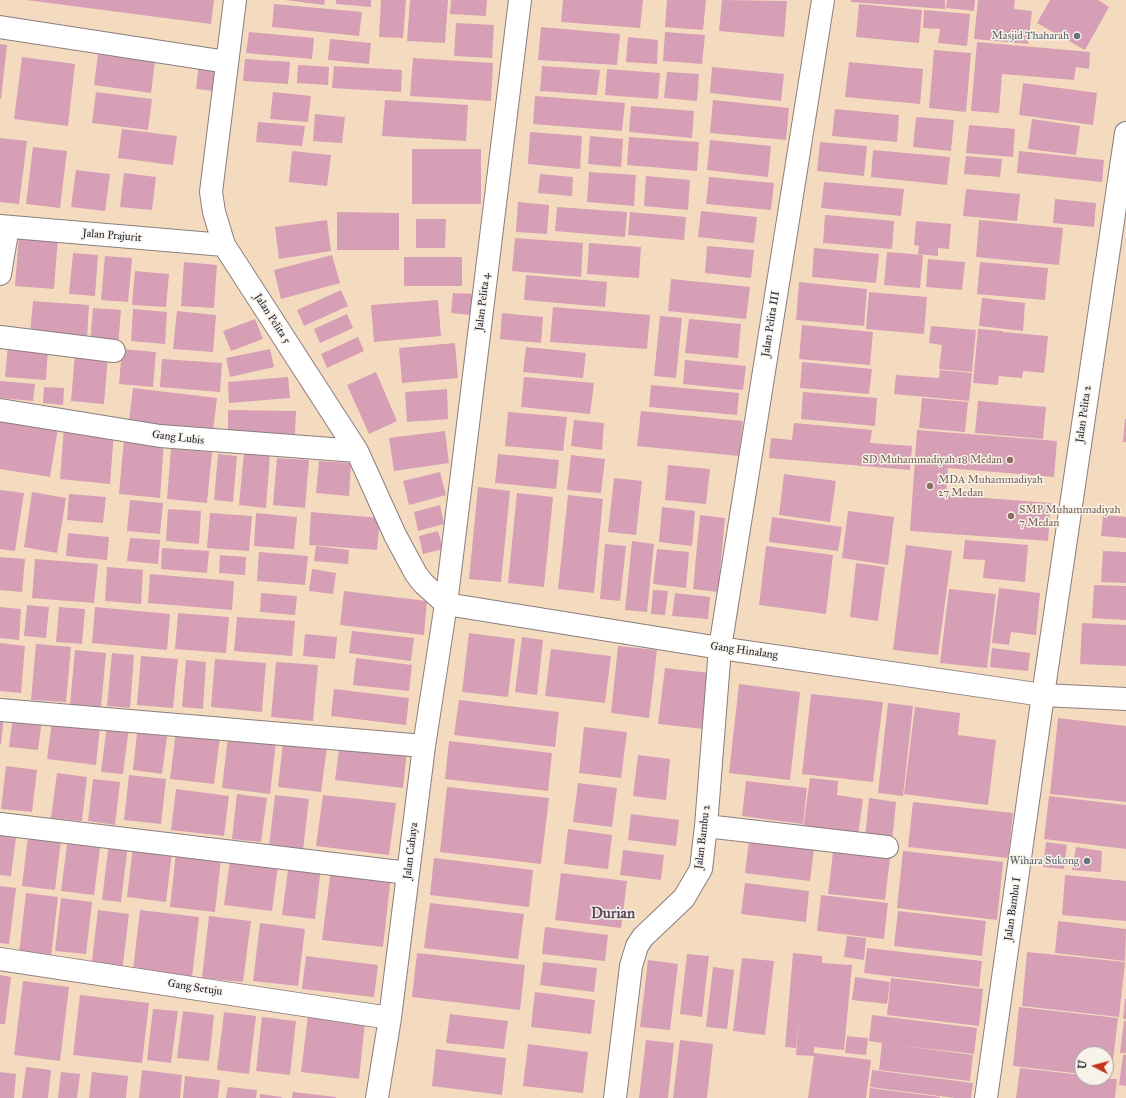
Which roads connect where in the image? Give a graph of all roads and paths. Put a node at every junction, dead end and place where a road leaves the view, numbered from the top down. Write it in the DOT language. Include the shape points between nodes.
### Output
graph roads {
  1 [pos="235,0"];
  2 [pos="520,0"];
  3 [pos="823,0"];
  4 [pos="0,27"];
  5 [pos="227,62"];
  6 [pos="1126,133"];
  7 [pos="4,227"];
  8 [pos="224,245"];
  9 [pos="0,274"];
  10 [pos="0,337"];
  11 [pos="114,351"];
  12 [pos="0,410"];
  13 [pos="357,451"];
  14 [pos="446,604"];
  15 [pos="720,648"];
  16 [pos="1043,695"];
  17 [pos="1126,699"];
  18 [pos="0,710"];
  19 [pos="424,746"];
  20 [pos="0,824"];
  21 [pos="706,826"];
  22 [pos="887,847"];
  23 [pos="408,873"];
  24 [pos="0,959"];
  25 [pos="390,1018"];
  26 [pos="377,1098"];
  27 [pos="615,1098"];
  28 [pos="986,1098"];
  1 -- 5 [label="street, Jalan Pelita 5"];
  2 -- 14 [label="street, Jalan Pelita 4"];
  3 -- 15 [label="street, Jalan Pelita III"];
  4 -- 5 [label="street"];
  5 -- 8 [label="street, Jalan Pelita 5" via="211,192"];
  6 -- 16 [label="street, Jalan Pelita 2"];
  7 -- 8 [label="street, Jalan Prajurit"];
  7 -- 9 [label="street"];
  8 -- 13 [label="street, Jalan Pelita 5"];
  10 -- 11 [label="street"];
  12 -- 13 [label="street, Gang Lubis" via="160,436"];
  13 -- 14 [label="street, Jalan Pelita 5" via="416,574"];
  14 -- 15 [label="street, Gang Hinalang"];
  14 -- 19 [label="street, Jalan Cahaya"];
  15 -- 16 [label="street, Gang Hinalang"];
  15 -- 21 [label="street, Jalan Bambu 2"];
  16 -- 17 [label="street, Gang Hinalang"];
  16 -- 28 [label="street, Jalan Bambu I"];
  18 -- 19 [label="street"];
  19 -- 23 [label="street, Jalan Cahaya"];
  20 -- 23 [label="street"];
  21 -- 22 [label="street"];
  21 -- 27 [label="street, Jalan Bambu 2" via="701,869 692,888 643,937 635,953 631,966"];
  23 -- 25 [label="street, Jalan Cahaya"];
  24 -- 25 [label="street, Gang Setuju"];
  25 -- 26 [label="street, Jalan Cahaya"];
}
